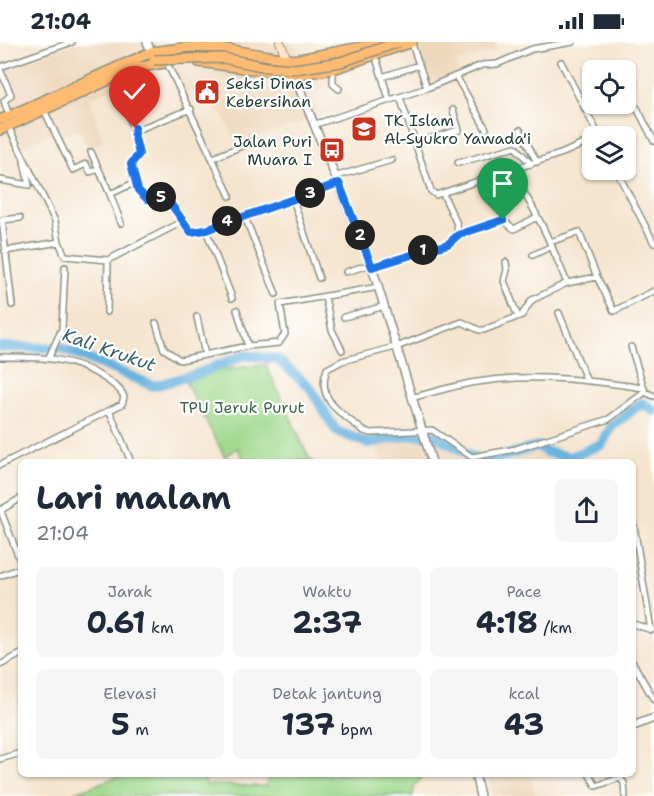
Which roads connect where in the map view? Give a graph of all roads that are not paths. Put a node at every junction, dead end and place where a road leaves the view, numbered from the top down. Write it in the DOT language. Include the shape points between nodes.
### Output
graph roads {
  1 [pos="72,42"];
  2 [pos="147,42"];
  3 [pos="280,42"];
  4 [pos="386,42"];
  5 [pos="399,42"];
  6 [pos="531,42"];
  7 [pos="573,42"];
  8 [pos="412,43"];
  9 [pos="372,44"];
  10 [pos="532,49"];
  11 [pos="153,56"];
  12 [pos="289,58"];
  13 [pos="377,62"];
  14 [pos="561,62"];
  15 [pos="167,63"];
  16 [pos="419,65"];
  17 [pos="0,68"];
  18 [pos="135,68"];
  19 [pos="333,69"];
  20 [pos="294,75"];
  21 [pos="116,77"];
  22 [pos="382,77"];
  23 [pos="457,78"];
  24 [pos="427,88"];
  25 [pos="339,89"];
  26 [pos="400,97"];
  27 [pos="389,99"];
  28 [pos="582,103"];
  29 [pos="636,107"];
  30 [pos="191,109"];
  31 [pos="44,110"];
  32 [pos="453,110"];
  33 [pos="4,123"];
  34 [pos="316,124"];
  35 [pos="486,129"];
  36 [pos="520,130"];
  37 [pos="134,131"];
  38 [pos="654,141"];
  39 [pos="252,142"];
  40 [pos="415,143"];
  41 [pos="582,144"];
  42 [pos="91,152"];
  43 [pos="213,158"];
  44 [pos="24,160"];
  45 [pos="392,160"];
  46 [pos="534,163"];
  47 [pos="459,164"];
  48 [pos="99,169"];
  49 [pos="509,171"];
  50 [pos="0,180"];
  51 [pos="338,180"];
  52 [pos="621,180"];
  53 [pos="134,183"];
  54 [pos="110,194"];
  55 [pos="443,194"];
  56 [pos="230,196"];
  57 [pos="293,199"];
  58 [pos="244,215"];
  59 [pos="537,217"];
  60 [pos="20,218"];
  61 [pos="182,222"];
  62 [pos="121,223"];
  63 [pos="206,230"];
  64 [pos="458,235"];
  65 [pos="59,242"];
  66 [pos="654,243"];
  67 [pos="551,244"];
  68 [pos="5,251"];
  69 [pos="533,255"];
  70 [pos="108,260"];
  71 [pos="506,262"];
  72 [pos="372,266"];
  73 [pos="65,267"];
  74 [pos="346,272"];
  75 [pos="597,277"];
  76 [pos="319,278"];
  77 [pos="567,283"];
  78 [pos="379,287"];
  79 [pos="654,291"];
  80 [pos="276,294"];
  81 [pos="325,297"];
  82 [pos="232,298"];
  83 [pos="12,304"];
  84 [pos="386,306"];
  85 [pos="237,310"];
  86 [pos="107,312"];
  87 [pos="559,313"];
  88 [pos="197,317"];
  89 [pos="518,317"];
  90 [pos="345,318"];
  91 [pos="156,323"];
  92 [pos="248,346"];
  93 [pos="399,346"];
  94 [pos="631,348"];
  95 [pos="342,350"];
  96 [pos="50,355"];
  97 [pos="205,355"];
  98 [pos="0,357"];
  99 [pos="586,379"];
  100 [pos="644,390"];
  101 [pos="654,396"];
  102 [pos="414,397"];
  103 [pos="110,412"];
  104 [pos="425,433"];
  105 [pos="130,459"];
  106 [pos="431,459"];
  107 [pos="0,465"];
  108 [pos="18,500"];
  109 [pos="0,509"];
  110 [pos="636,538"];
  111 [pos="18,557"];
  112 [pos="18,569"];
  113 [pos="0,576"];
  114 [pos="636,625"];
  115 [pos="652,630"];
  116 [pos="18,656"];
  117 [pos="0,665"];
  118 [pos="636,668"];
  119 [pos="654,700"];
  120 [pos="654,718"];
  121 [pos="636,725"];
  122 [pos="18,754"];
  123 [pos="0,759"];
  124 [pos="476,777"];
  125 [pos="591,777"];
  126 [pos="480,796"];
  127 [pos="625,796"];
  1 -- 17 [label="street"];
  2 -- 11 [label="street"];
  3 -- 12 [label="main road"];
  4 -- 9 [label="main road, bridge"];
  5 -- 11 [label="main road, bridge" via="341,62 305,68 266,67 223,58"];
  6 -- 10 [label="street"];
  7 -- 10 [label="street"];
  8 -- 16 [label="street"];
  8 -- 19 [label="main road"];
  9 -- 12 [label="main road"];
  10 -- 23 [label="street" via="497,64 482,65"];
  11 -- 12 [label="main road" via="190,47"];
  11 -- 18 [label="main road"];
  11 -- 33 [label="main road"];
  12 -- 20 [label="main road"];
  13 -- 22 [label="street"];
  14 -- 28 [label="street"];
  15 -- 18 [label="main road"];
  15 -- 20 [label="main road" via="204,62"];
  15 -- 30 [label="street"];
  16 -- 22 [label="street"];
  16 -- 24 [label="street"];
  17 -- 33 [label="street" via="11,94 4,101"];
  18 -- 21 [label="main road"];
  19 -- 20 [label="main road"];
  19 -- 25 [label="street" via="333,84"];
  20 -- 34 [label="street"];
  21 -- 31 [label="main road"];
  21 -- 37 [label="street"];
  22 -- 27 [label="street"];
  23 -- 24 [label="street"];
  23 -- 35 [label="street"];
  24 -- 26 [label="street"];
  26 -- 27 [label="street"];
  26 -- 40 [label="street"];
  27 -- 34 [label="street"];
  29 -- 38 [label="street"];
  30 -- 37 [label="street"];
  30 -- 43 [label="street"];
  31 -- 33 [label="main road"];
  31 -- 48 [label="street" via="73,170 86,164 90,172"];
  32 -- 40 [label="street" via="459,130"];
  33 -- 44 [label="street"];
  34 -- 51 [label="street"];
  36 -- 46 [label="street"];
  37 -- 53 [label="street" via="139,154 131,161"];
  39 -- 43 [label="street"];
  40 -- 55 [label="street" via="431,191"];
  41 -- 46 [label="street"];
  42 -- 48 [label="street"];
  43 -- 56 [label="street"];
  44 -- 50 [label="street" via="29,185"];
  44 -- 65 [label="street" via="55,221"];
  45 -- 51 [label="street"];
  46 -- 47 [label="street" via="515,147"];
  46 -- 49 [label="street"];
  48 -- 54 [label="street"];
  49 -- 55 [label="street"];
  49 -- 59 [label="street"];
  51 -- 57 [label="street"];
  51 -- 72 [label="street"];
  52 -- 66 [label="street"];
  53 -- 54 [label="street"];
  53 -- 61 [label="street" via="147,199 165,196"];
  54 -- 62 [label="street"];
  55 -- 64 [label="street"];
  57 -- 58 [label="street"];
  57 -- 76 [label="street"];
  58 -- 63 [label="street"];
  58 -- 80 [label="street"];
  59 -- 64 [label="street" via="514,229 503,220"];
  59 -- 67 [label="street"];
  60 -- 68 [label="street" via="2,220"];
  61 -- 63 [label="street" via="191,232"];
  61 -- 70 [label="street"];
  63 -- 82 [label="street"];
  64 -- 72 [label="street" via="448,244"];
  65 -- 68 [label="street"];
  65 -- 70 [label="street" via="70,258"];
  67 -- 69 [label="street"];
  67 -- 75 [label="street" via="579,232"];
  67 -- 77 [label="street"];
  68 -- 83 [label="street"];
  70 -- 86 [label="street"];
  71 -- 89 [label="street" via="504,281"];
  72 -- 74 [label="street"];
  72 -- 78 [label="street"];
  73 -- 96 [label="street" via="62,329"];
  75 -- 77 [label="street"];
  75 -- 79 [label="street" via="614,311"];
  77 -- 89 [label="street" via="534,299"];
  78 -- 81 [label="street"];
  78 -- 84 [label="street"];
  81 -- 92 [label="street" via="280,304 285,334 282,342"];
  81 -- 95 [label="street" via="332,330"];
  84 -- 90 [label="street"];
  84 -- 93 [label="street"];
  85 -- 92 [label="street"];
  87 -- 99 [label="street"];
  88 -- 97 [label="street"];
  89 -- 93 [label="street" via="480,331 462,322"];
  91 -- 97 [label="street" via="164,349 176,359"];
  92 -- 97 [label="street"];
  93 -- 102 [label="street"];
  93 -- 104 [label="street" via="330,367 322,385 327,399 364,431"];
  94 -- 100 [label="street"];
  96 -- 98 [label="street"];
  96 -- 103 [label="street" via="86,366 118,388 124,401"];
  99 -- 100 [label="street"];
  99 -- 102 [label="street" via="477,382"];
  100 -- 101 [label="street"];
  100 -- 104 [label="street" via="609,418 516,449 475,457 436,432"];
  102 -- 104 [label="street"];
  103 -- 105 [label="street"];
  103 -- 107 [label="street"];
  104 -- 106 [label="street"];
  108 -- 109 [label="street"];
  109 -- 111 [label="street"];
  110 -- 115 [label="street"];
  112 -- 113 [label="street"];
  114 -- 115 [label="street"];
  116 -- 117 [label="street"];
  118 -- 119 [label="street"];
  120 -- 121 [label="street"];
  122 -- 123 [label="street"];
  124 -- 126 [label="street"];
  125 -- 127 [label="street" via="596,786 620,778"];
}
